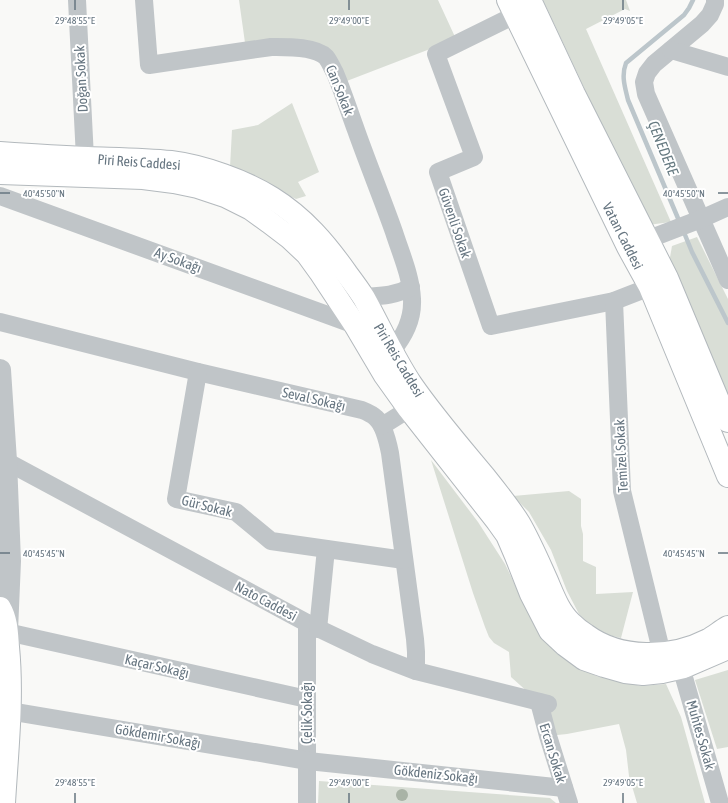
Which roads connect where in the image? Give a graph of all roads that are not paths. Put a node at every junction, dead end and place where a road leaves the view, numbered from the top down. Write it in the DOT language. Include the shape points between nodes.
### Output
graph roads {
  1 [pos="77,0"];
  2 [pos="144,0"];
  3 [pos="715,0"];
  4 [pos="518,5"];
  5 [pos="671,50"];
  6 [pos="728,68"];
  7 [pos="0,154"];
  8 [pos="85,158"];
  9 [pos="0,173"];
  10 [pos="0,196"];
  11 [pos="728,207"];
  12 [pos="695,221"];
  13 [pos="654,236"];
  14 [pos="628,247"];
  15 [pos="728,280"];
  16 [pos="658,283"];
  17 [pos="411,287"];
  18 [pos="363,297"];
  19 [pos="614,301"];
  20 [pos="0,322"];
  21 [pos="355,325"];
  22 [pos="392,351"];
  23 [pos="0,370"];
  24 [pos="198,372"];
  25 [pos="408,409"];
  26 [pos="728,421"];
  27 [pos="382,426"];
  28 [pos="3,460"];
  29 [pos="728,476"];
  30 [pos="326,549"];
  31 [pos="404,560"];
  32 [pos="5,568"];
  33 [pos="0,608"];
  34 [pos="313,626"];
  35 [pos="7,632"];
  36 [pos="724,639"];
  37 [pos="662,654"];
  38 [pos="681,668"];
  39 [pos="416,671"];
  40 [pos="307,699"];
  41 [pos="544,703"];
  42 [pos="9,711"];
  43 [pos="308,761"];
  44 [pos="566,795"];
  45 [pos="4,803"];
  46 [pos="307,803"];
  47 [pos="720,803"];
  1 -- 8 [label="street, Doğan Sokak"];
  2 -- 17 [label="street, Can Sokak" via="149,65 271,47 307,49 326,56 339,84 400,248"];
  3 -- 5 [label="street" via="710,15"];
  4 -- 13 [label="main road, Vatan Caddesi" via="574,94 630,207"];
  4 -- 14 [label="main road, Vatan Caddesi"];
  4 -- 19 [label="street, Güvenli Sokak" via="436,54 474,157 438,172 491,326"];
  5 -- 6 [label="street"];
  5 -- 12 [label="street" via="654,64 644,82 646,94"];
  7 -- 8 [label="main road, Piri Reis Caddesi"];
  8 -- 18 [label="main road, Piri Reis Caddesi" via="174,162 245,184 298,216 320,237"];
  9 -- 21 [label="main road, Piri Reis Caddesi" via="143,178 198,187 225,196 251,209 290,238 320,272"];
  10 -- 21 [label="street, Ay Sokağı"];
  11 -- 12 [label="street"];
  12 -- 13 [label="street"];
  12 -- 15 [label="street"];
  13 -- 14 [label="street"];
  13 -- 16 [label="main road, Vatan Caddesi"];
  14 -- 16 [label="main road, Vatan Caddesi"];
  16 -- 19 [label="street, Güvenli Sokak"];
  16 -- 26 [label="main road, Vatan Caddesi"];
  16 -- 29 [label="main road, Vatan Caddesi"];
  17 -- 18 [label="street" via="394,294"];
  17 -- 22 [label="street" via="410,320"];
  18 -- 22 [label="main road, Piri Reis Caddesi"];
  19 -- 37 [label="street, Temizel Sokak" via="622,491"];
  20 -- 24 [label="street, Seval Sokağı"];
  21 -- 25 [label="main road, Piri Reis Caddesi"];
  22 -- 37 [label="main road, Piri Reis Caddesi" via="410,383 518,522 560,609 570,622 588,637 606,646 639,654"];
  23 -- 28 [label="street"];
  24 -- 27 [label="street, Seval Sokağı" via="362,410 378,419"];
  24 -- 30 [label="street, Gür Sokak" via="176,499 236,512 271,541"];
  25 -- 27 [label="street"];
  25 -- 38 [label="main road, Piri Reis Caddesi" via="497,521 550,631 584,660 625,672 643,674"];
  27 -- 31 [label="street, Seval Sokağı" via="390,453"];
  28 -- 32 [label="street"];
  28 -- 34 [label="street, Nato Caddesi"];
  30 -- 31 [label="street, Gür Sokak"];
  30 -- 34 [label="street, Çelik Sokağı"];
  31 -- 39 [label="street, Seval Sokağı" via="415,639"];
  32 -- 35 [label="street"];
  33 -- 35 [label="main road" via="4,614"];
  34 -- 39 [label="street, Nato Caddesi" via="372,654"];
  34 -- 40 [label="street, Çelik Sokağı"];
  35 -- 40 [label="street, Kaçar Sokağı"];
  35 -- 42 [label="main road" via="10,666"];
  36 -- 37 [label="main road, Piri Reis Caddesi" via="708,640"];
  36 -- 38 [label="main road, Piri Reis Caddesi"];
  38 -- 47 [label="street, Muhtes Sokak"];
  39 -- 41 [label="street, Nato Caddesi"];
  40 -- 43 [label="street, Çelik Sokağı"];
  41 -- 44 [label="street, Ercan Sokak" via="548,736"];
  42 -- 43 [label="street, Gökdemir Sokağı"];
  42 -- 45 [label="main road"];
  43 -- 44 [label="street, Gökdeniz Sokağı"];
  43 -- 46 [label="street, Çelik Sokağı"];
}
